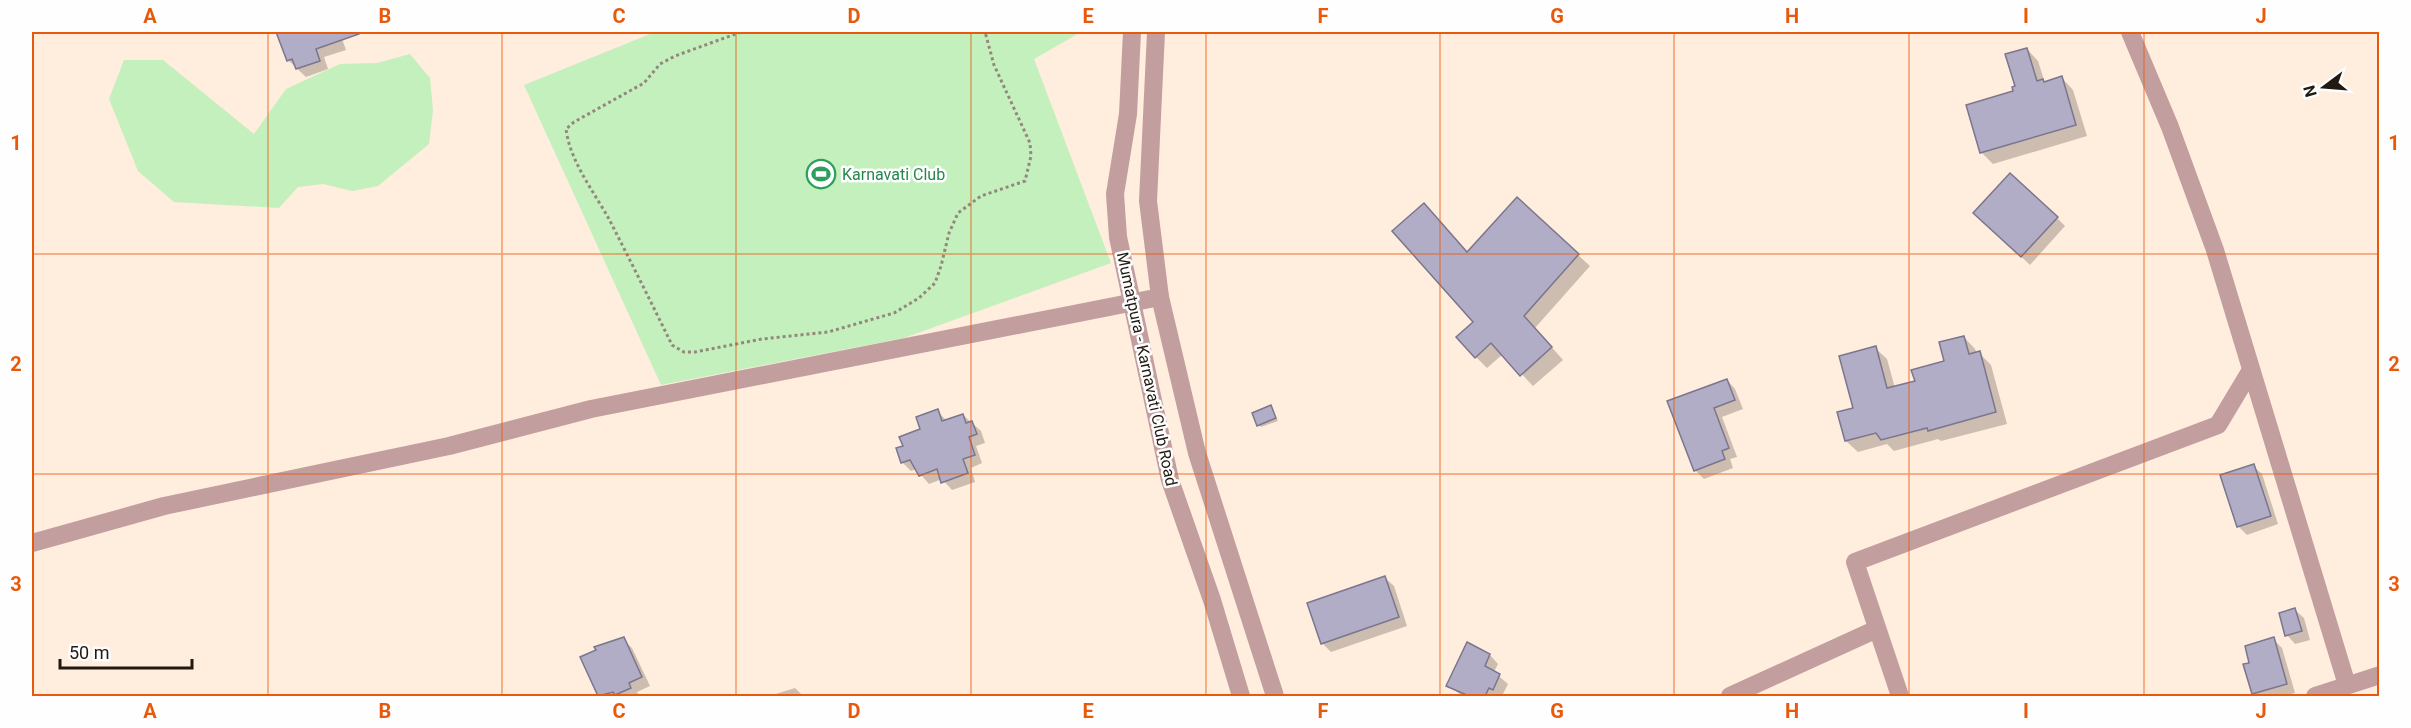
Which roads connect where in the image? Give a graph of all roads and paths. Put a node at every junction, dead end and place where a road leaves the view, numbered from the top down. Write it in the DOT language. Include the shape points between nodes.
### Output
graph roads {
  1 [pos="741,32"];
  2 [pos="985,32"];
  3 [pos="1132,32"];
  4 [pos="1155,32"];
  5 [pos="2130,32"];
  6 [pos="1160,297"];
  7 [pos="1132,303"];
  8 [pos="2251,370"];
  9 [pos="32,543"];
  10 [pos="1877,629"];
  11 [pos="2379,675"];
  12 [pos="2347,685"];
  13 [pos="1242,696"];
  14 [pos="1275,696"];
  15 [pos="1730,696"];
  16 [pos="1900,696"];
  17 [pos="2315,696"];
  1 -- 2 [label="path" via="660,64 644,83 566,129 577,160 672,345 684,352 828,332 894,313 935,283 958,213 981,196 1025,181 1029,170 1030,143 994,65"];
  3 -- 7 [label="street, Mumatpura - Karnavati Club Road" via="1128,114 1115,194 1118,237"];
  4 -- 6 [label="street, Mumatpura - Karnavati Club Road" via="1148,201"];
  5 -- 8 [label="street" via="2215,250"];
  6 -- 7 [label="street"];
  6 -- 14 [label="street, Mumatpura - Karnavati Club Road" via="1197,453"];
  7 -- 9 [label="street" via="591,409 449,446 164,506"];
  7 -- 13 [label="street, Mumatpura - Karnavati Club Road" via="1170,480"];
  8 -- 10 [label="street" via="2218,425 1855,562"];
  8 -- 12 [label="street"];
  10 -- 15 [label="street"];
  10 -- 16 [label="street"];
  11 -- 12 [label="street"];
  12 -- 17 [label="street"];
}
